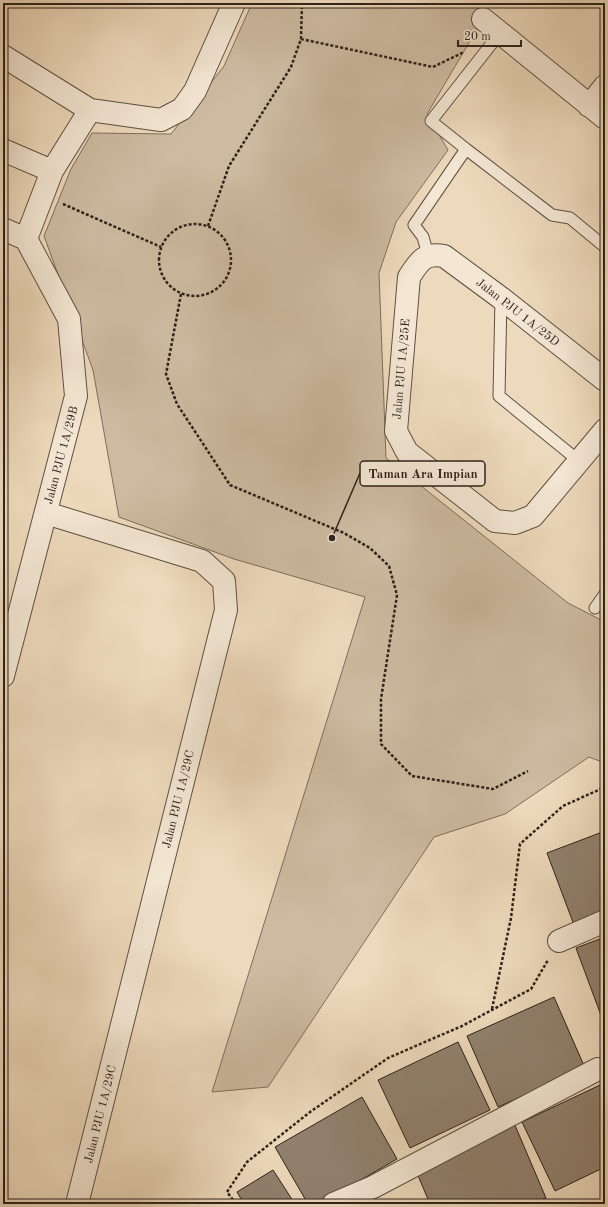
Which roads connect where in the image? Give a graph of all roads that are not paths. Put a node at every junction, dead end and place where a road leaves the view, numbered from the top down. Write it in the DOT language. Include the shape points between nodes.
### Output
graph roads {
  1 [pos="234,3"];
  2 [pos="483,19"];
  3 [pos="500,33"];
  4 [pos="3,56"];
  5 [pos="605,86"];
  6 [pos="90,110"];
  7 [pos="597,112"];
  8 [pos="466,149"];
  9 [pos="3,150"];
  10 [pos="52,171"];
  11 [pos="3,229"];
  12 [pos="26,239"];
  13 [pos="605,247"];
  14 [pos="428,255"];
  15 [pos="501,298"];
  16 [pos="605,380"];
  17 [pos="605,430"];
  18 [pos="579,461"];
  19 [pos="46,513"];
  20 [pos="605,594"];
  21 [pos="595,608"];
  22 [pos="3,676"];
  23 [pos="605,920"];
  24 [pos="559,941"];
  25 [pos="598,1069"];
  26 [pos="77,1204"];
  27 [pos="333,1204"];
  1 -- 6 [label="street" via="196,90 182,109 160,120"];
  2 -- 3 [label="street"];
  3 -- 7 [label="street"];
  3 -- 8 [label="lane" via="431,122"];
  4 -- 6 [label="street"];
  5 -- 7 [label="street"];
  6 -- 10 [label="street"];
  8 -- 13 [label="lane" via="552,215 570,218"];
  8 -- 14 [label="lane" via="414,225 422,237"];
  9 -- 10 [label="street"];
  10 -- 12 [label="street"];
  11 -- 12 [label="street"];
  12 -- 19 [label="street, Jalan PJU 1A/29B" via="69,319 76,396"];
  14 -- 15 [label="street, Jalan PJU 1A/25D" via="444,256"];
  14 -- 18 [label="street, Jalan PJU 1A/25E" via="409,277 396,431 407,452 495,521 515,523 533,516"];
  15 -- 16 [label="street, Jalan PJU 1A/25D"];
  15 -- 18 [label="lane" via="499,396"];
  17 -- 18 [label="street"];
  19 -- 22 [label="street, Jalan PJU 1A/29B"];
  19 -- 26 [label="street, Jalan PJU 1A/29C" via="202,561 224,581 226,610"];
  20 -- 21 [label="lane"];
  23 -- 24 [label="street"];
  25 -- 27 [label="street" via="380,1183"];
}
